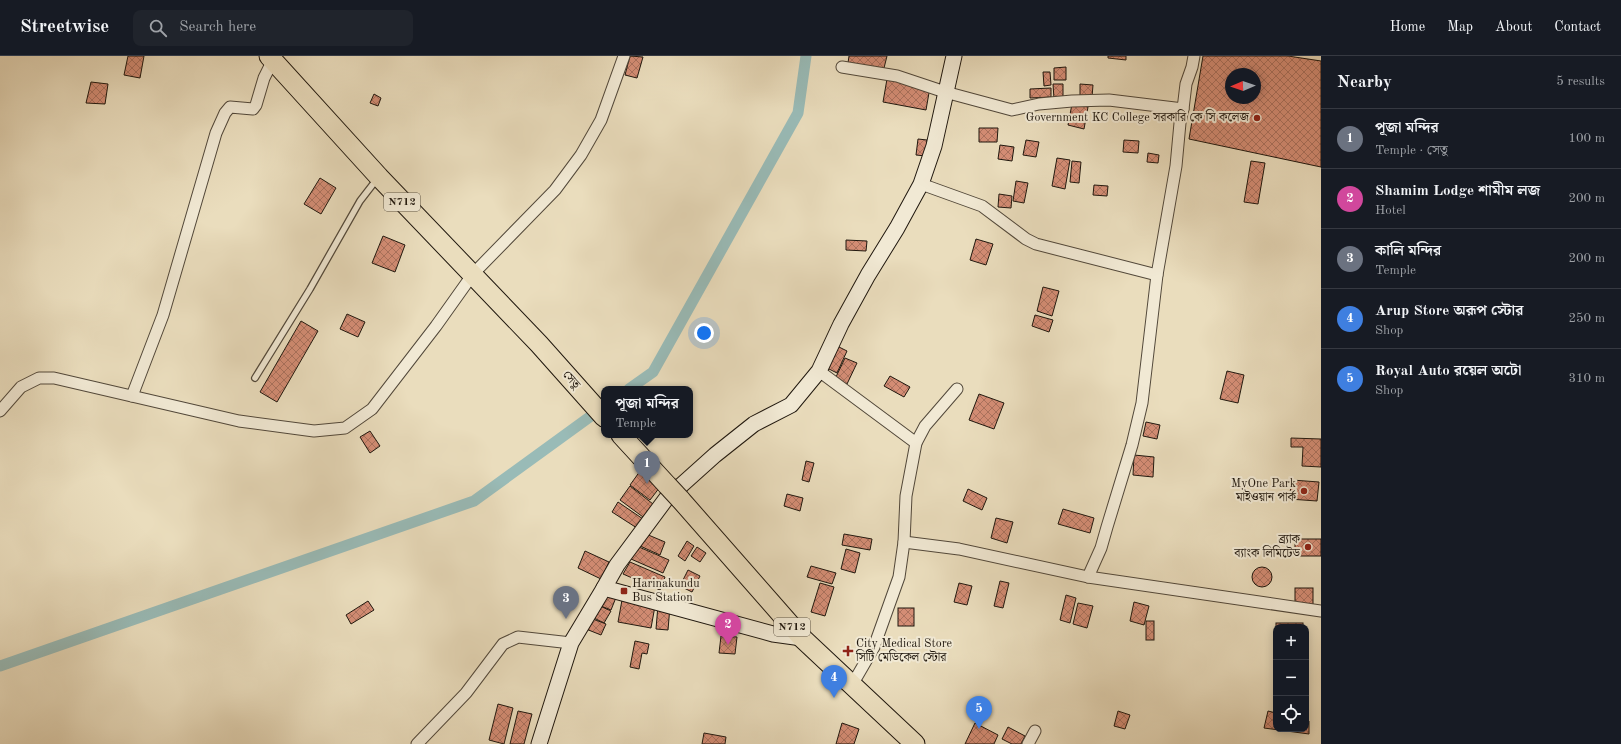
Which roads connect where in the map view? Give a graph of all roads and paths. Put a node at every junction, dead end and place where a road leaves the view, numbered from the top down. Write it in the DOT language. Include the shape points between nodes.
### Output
graph roads {
  1 [pos="624,56"];
  2 [pos="954,56"];
  3 [pos="1194,56"];
  4 [pos="271,58"];
  5 [pos="842,67"];
  6 [pos="945,92"];
  7 [pos="1183,109"];
  8 [pos="379,177"];
  9 [pos="920,184"];
  10 [pos="472,274"];
  11 [pos="1157,275"];
  12 [pos="819,371"];
  13 [pos="255,378"];
  14 [pos="957,389"];
  15 [pos="132,396"];
  16 [pos="0,411"];
  17 [pos="601,413"];
  18 [pos="624,438"];
  19 [pos="916,443"];
  20 [pos="904,542"];
  21 [pos="1088,578"];
  22 [pos="604,588"];
  23 [pos="1321,612"];
  24 [pos="802,638"];
  25 [pos="571,643"];
  26 [pos="852,685"];
  27 [pos="1035,731"];
  28 [pos="417,744"];
  29 [pos="539,744"];
  30 [pos="915,744"];
  31 [pos="1028,744"];
  1 -- 10 [label="street" via="601,120 582,155 555,190"];
  2 -- 6 [label="street"];
  3 -- 7 [label="street" via="1186,84"];
  4 -- 8 [label="highway, N712"];
  4 -- 15 [label="street" via="256,105 253,109 230,107 216,133 162,315"];
  5 -- 6 [label="street" via="897,76"];
  6 -- 7 [label="street" via="1012,110 1039,104 1109,100"];
  6 -- 9 [label="street" via="934,146"];
  7 -- 11 [label="street"];
  8 -- 10 [label="highway, N712"];
  8 -- 13 [label="lane" via="360,201"];
  9 -- 11 [label="street" via="982,206 1036,244"];
  9 -- 12 [label="street" via="841,324"];
  10 -- 15 [label="street" via="436,326 372,409 345,428 314,431 239,421"];
  10 -- 17 [label="highway, সেতু / N712"];
  11 -- 21 [label="street" via="1142,403 1108,527"];
  12 -- 19 [label="street"];
  12 -- 22 [label="street" via="791,405 754,424 666,499 616,566"];
  14 -- 19 [label="street" via="925,426"];
  15 -- 16 [label="street" via="54,378 38,378 21,387"];
  18 -- 24 [label="highway, N712, bridge"];
  19 -- 20 [label="street" via="906,496"];
  20 -- 21 [label="street" via="959,549"];
  20 -- 26 [label="street" via="898,577 882,627 874,647"];
  21 -- 23 [label="street"];
  22 -- 24 [label="street" via="772,634"];
  22 -- 25 [label="street"];
  24 -- 26 [label="highway, N712"];
  25 -- 28 [label="street" via="518,637 503,644 466,692"];
  25 -- 29 [label="street"];
  26 -- 30 [label="highway, N712"];
  27 -- 31 [label="street"];
}
